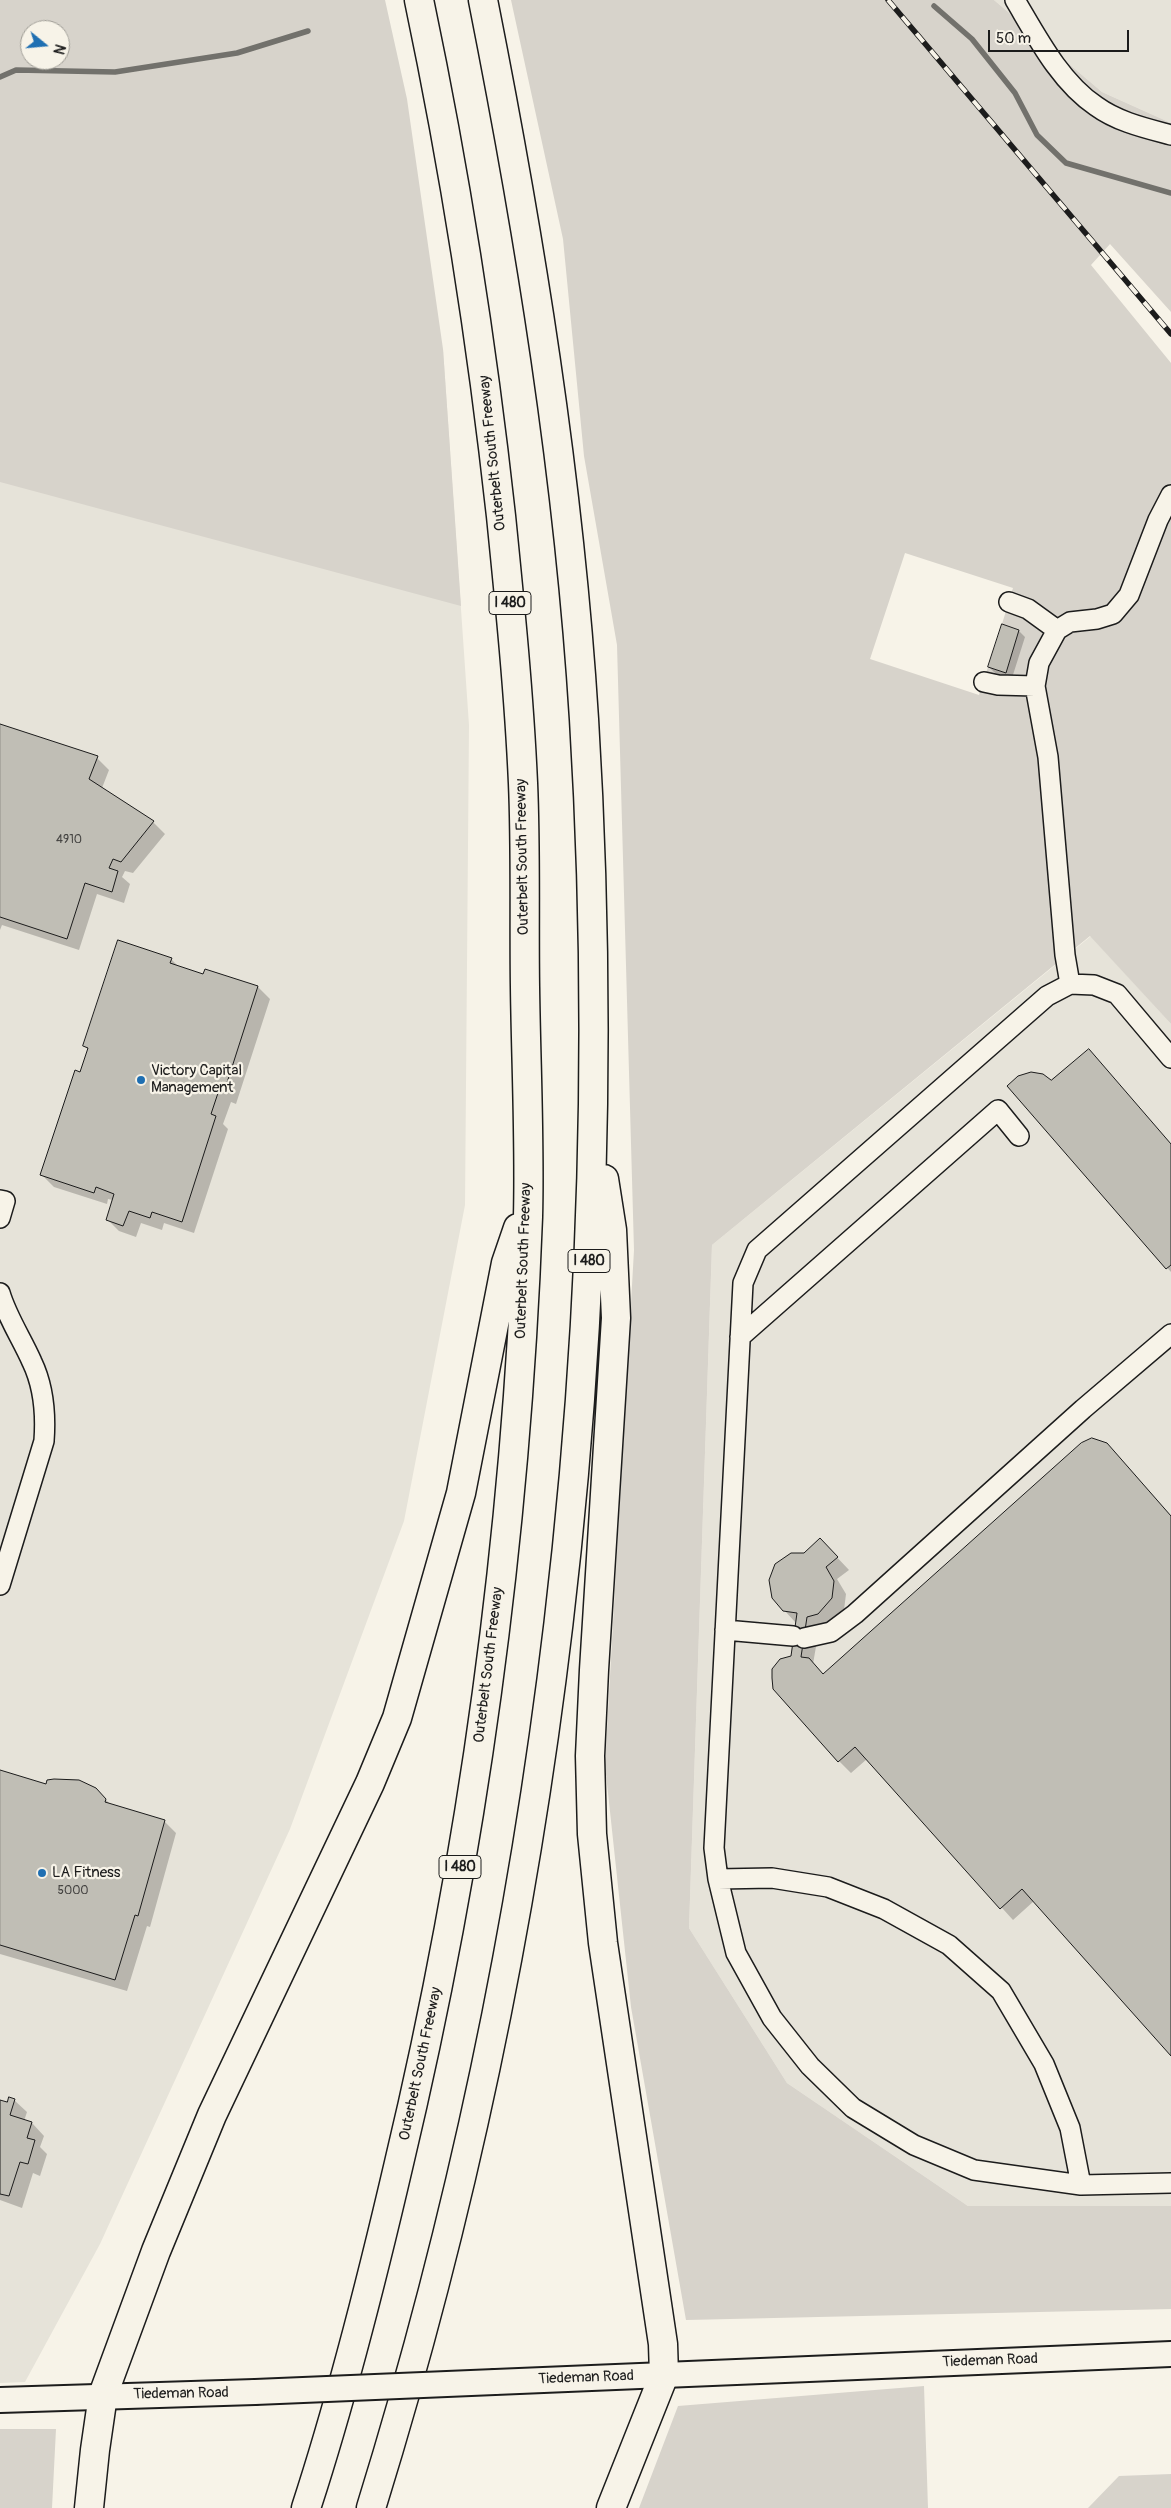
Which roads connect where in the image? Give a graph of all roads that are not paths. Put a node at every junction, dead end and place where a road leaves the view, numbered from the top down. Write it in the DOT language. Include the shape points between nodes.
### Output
graph roads {
  1 [pos="419,0"];
  2 [pos="482,0"];
  3 [pos="1015,0"];
  4 [pos="1171,135"];
  5 [pos="1171,496"];
  6 [pos="1009,602"];
  7 [pos="1057,630"];
  8 [pos="984,682"];
  9 [pos="1035,686"];
  10 [pos="1070,984"];
  11 [pos="1171,1058"];
  12 [pos="593,1113"];
  13 [pos="1020,1136"];
  14 [pos="0,1200"];
  15 [pos="528,1212"];
  16 [pos="0,1218"];
  17 [pos="0,1293"];
  18 [pos="1171,1334"];
  19 [pos="740,1337"];
  20 [pos="0,1585"];
  21 [pos="725,1630"];
  22 [pos="718,1879"];
  23 [pos="1171,2183"];
  24 [pos="1082,2186"];
  25 [pos="1171,2354"];
  26 [pos="664,2375"];
  27 [pos="103,2395"];
  28 [pos="0,2400"];
  29 [pos="89,2508"];
  30 [pos="306,2508"];
  31 [pos="371,2508"];
  32 [pos="610,2508"];
  1 -- 15 [label="highway, Outerbelt South Freeway / I 480" via="460,210 486,381 512,622 523,784"];
  2 -- 12 [label="highway, I 480" via="526,232 572,588 583,717 591,888"];
  3 -- 4 [label="lane" via="1067,80 1096,106 1136,126"];
  5 -- 7 [label="lane" via="1158,520 1129,595 1122,604 1113,614 1070,622"];
  6 -- 7 [label="lane" via="1028,609"];
  7 -- 9 [label="lane" via="1039,663"];
  8 -- 9 [label="lane"];
  9 -- 10 [label="lane" via="1048,757"];
  10 -- 11 [label="lane" via="1094,985 1117,994"];
  10 -- 19 [label="lane" via="1047,996 757,1250 743,1283"];
  12 -- 26 [label="highway" via="612,1230 616,1318 590,1756 592,1834 596,1894 662,2337"];
  12 -- 31 [label="highway, I 480" via="582,1385 557,1640 538,1778 495,2019 465,2156 418,2347"];
  13 -- 19 [label="lane" via="998,1110"];
  14 -- 16 [label="lane" via="5,1201"];
  15 -- 27 [label="highway" via="519,1225 506,1262 461,1493 396,1718 370,1783 197,2150"];
  15 -- 30 [label="highway, Outerbelt South Freeway / I 480" via="505,1537 476,1772 453,1908 386,2220 344,2382"];
  17 -- 20 [label="lane" via="33,1364 46,1418 44,1441"];
  18 -- 21 [label="lane" via="831,1632 798,1637"];
  19 -- 21 [label="lane"];
  21 -- 22 [label="lane" via="714,1848"];
  22 -- 24 [label="lane" via="736,1953 772,2018 810,2066 853,2108 914,2145 974,2170"];
  22 -- 24 [label="lane" via="772,1878 828,1887 884,1909 948,1945 1001,1991 1044,2064 1070,2128"];
  23 -- 24 [label="lane"];
  25 -- 26 [label="main road, Tiedeman Road"];
  26 -- 27 [label="main road, Tiedeman Road, bridge"];
  26 -- 32 [label="highway"];
  27 -- 28 [label="main road, Tiedeman Road"];
  27 -- 29 [label="highway"];
}
